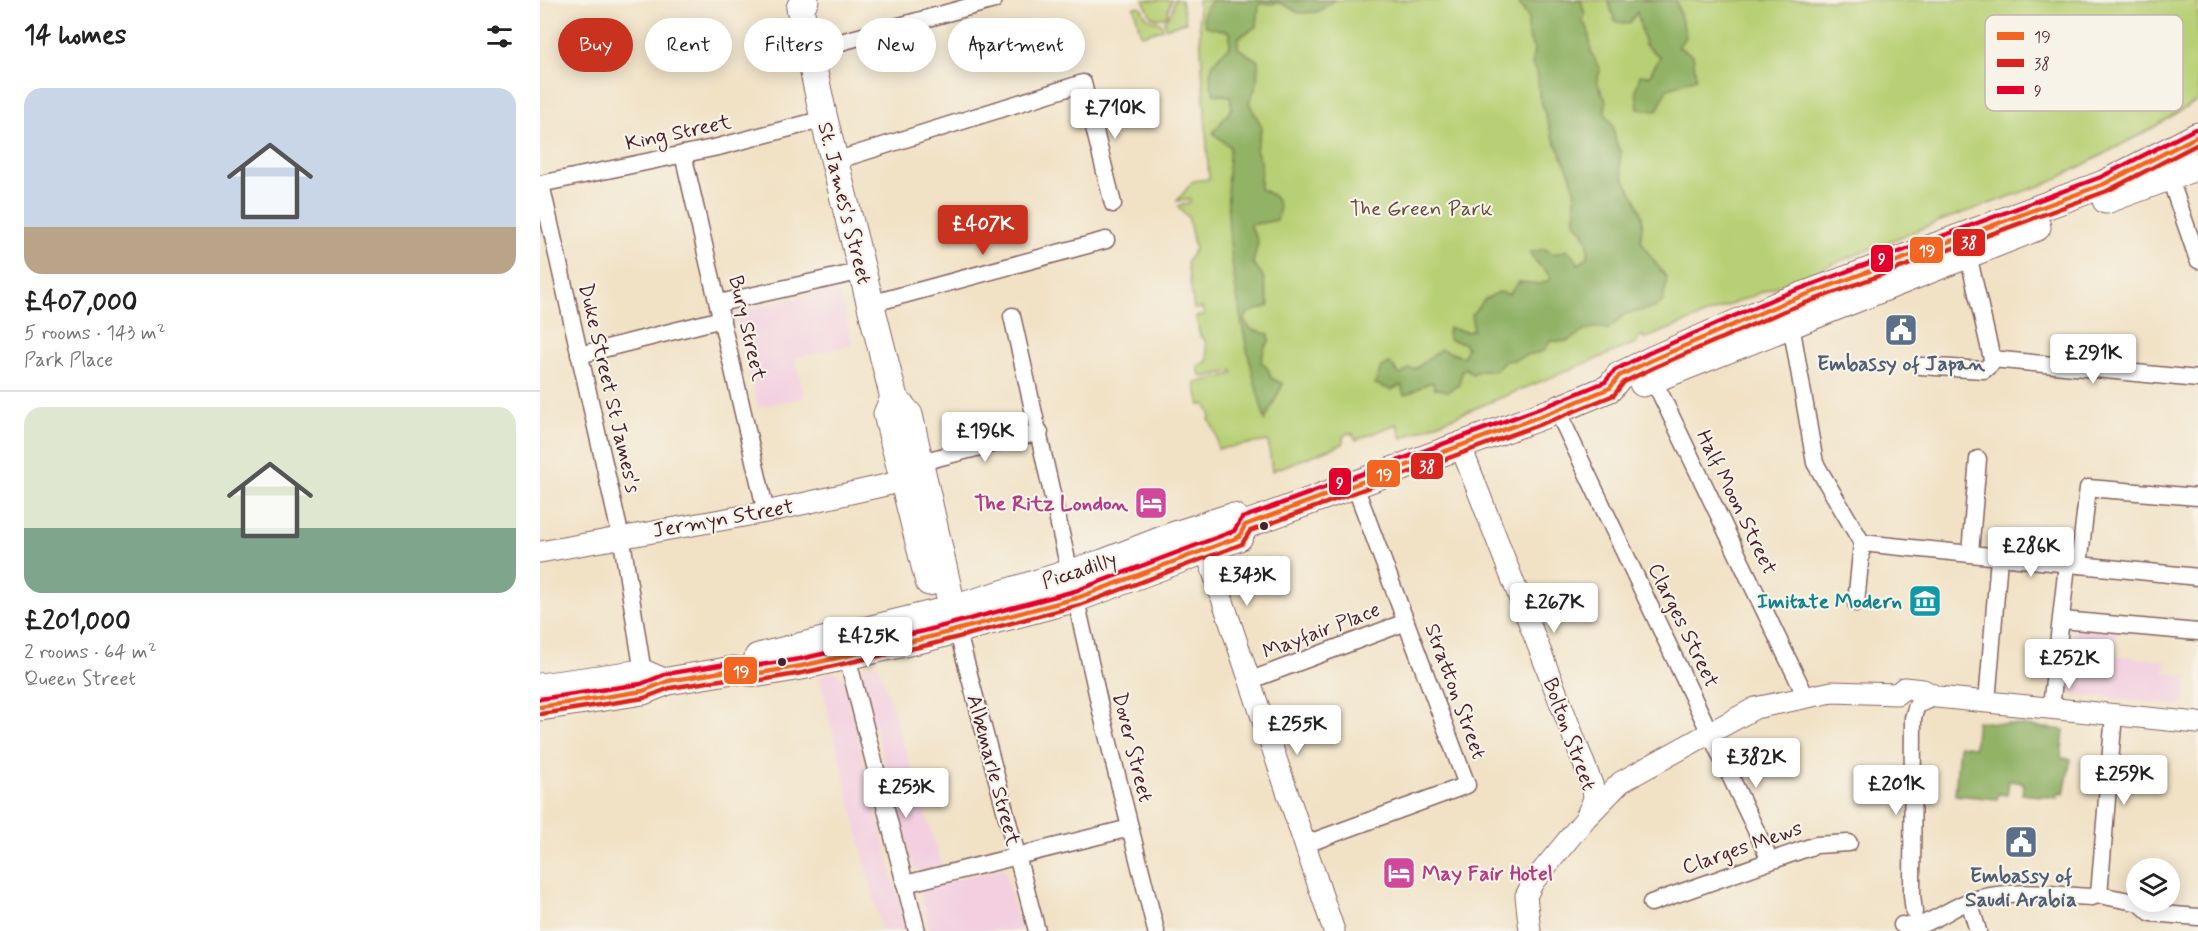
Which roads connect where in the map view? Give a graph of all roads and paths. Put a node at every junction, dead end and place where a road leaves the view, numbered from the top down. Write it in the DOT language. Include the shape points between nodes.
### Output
graph roads {
  1 [pos="994,0"];
  2 [pos="799,3"];
  3 [pos="802,18"];
  4 [pos="844,41"];
  5 [pos="813,72"];
  6 [pos="824,119"];
  7 [pos="2198,135"];
  8 [pos="684,154"];
  9 [pos="835,161"];
  10 [pos="2198,166"];
  11 [pos="2169,176"];
  12 [pos="541,184"];
  13 [pos="1113,204"];
  14 [pos="1106,240"];
  15 [pos="1961,246"];
  16 [pos="2198,260"];
  17 [pos="863,271"];
  18 [pos="870,304"];
  19 [pos="721,311"];
  20 [pos="1012,316"];
  21 [pos="1791,324"];
  22 [pos="579,355"];
  23 [pos="1992,359"];
  24 [pos="1921,366"];
  25 [pos="2198,379"];
  26 [pos="1630,380"];
  27 [pos="1557,410"];
  28 [pos="1040,432"];
  29 [pos="1461,447"];
  30 [pos="1977,459"];
  31 [pos="913,471"];
  32 [pos="1355,486"];
  33 [pos="2198,497"];
  34 [pos="766,512"];
  35 [pos="621,536"];
  36 [pos="1202,538"];
  37 [pos="1862,543"];
  38 [pos="540,552"];
  39 [pos="1970,553"];
  40 [pos="1998,558"];
  41 [pos="2073,565"];
  42 [pos="2198,577"];
  43 [pos="1074,586"];
  44 [pos="1856,603"];
  45 [pos="2062,620"];
  46 [pos="949,621"];
  47 [pos="1406,622"];
  48 [pos="2198,632"];
  49 [pos="847,656"];
  50 [pos="736,670"];
  51 [pos="656,677"];
  52 [pos="1251,680"];
  53 [pos="540,687"];
  54 [pos="1897,694"];
  55 [pos="1806,697"];
  56 [pos="1936,697"];
  57 [pos="1987,702"];
  58 [pos="540,707"];
  59 [pos="2051,707"];
  60 [pos="2114,714"];
  61 [pos="1913,718"];
  62 [pos="2198,723"];
  63 [pos="1711,732"];
  64 [pos="1586,818"];
  65 [pos="1130,828"];
  66 [pos="1849,843"];
  67 [pos="1306,844"];
  68 [pos="1018,855"];
  69 [pos="1770,860"];
  70 [pos="905,884"];
  71 [pos="2099,895"];
  72 [pos="1969,901"];
  73 [pos="1651,903"];
  74 [pos="1914,912"];
  75 [pos="1940,914"];
  76 [pos="2198,917"];
  77 [pos="1894,928"];
  78 [pos="917,931"];
  79 [pos="1037,931"];
  80 [pos="1156,931"];
  81 [pos="1334,931"];
  82 [pos="1530,931"];
  83 [pos="1978,931"];
  1 -- 4 [label="street"];
  2 -- 3 [label="main road, St. James's Street"];
  5 -- 6 [label="main road, St. James's Street"];
  6 -- 8 [label="street, King Street"];
  6 -- 9 [label="main road, St. James's Street"];
  7 -- 15 [label="main road, Piccadilly" via="2104,184"];
  8 -- 12 [label="street, King Street"];
  8 -- 19 [label="street, Bury Street"];
  9 -- 13 [label="street" via="1083,83"];
  9 -- 17 [label="main road, St. James's Street"];
  10 -- 11 [label="main road, Piccadilly"];
  11 -- 15 [label="main road, Piccadilly"];
  11 -- 16 [label="street"];
  12 -- 22 [label="street, Duke Street St James's"];
  14 -- 18 [label="street"];
  15 -- 21 [label="main road, Piccadilly"];
  15 -- 23 [label="street"];
  15 -- 26 [label="main road, Piccadilly" via="1781,304"];
  17 -- 18 [label="main road, St. James's Street"];
  17 -- 19 [label="street"];
  18 -- 31 [label="main road, St. James's Street" via="894,398 909,415"];
  19 -- 22 [label="street"];
  19 -- 34 [label="street, Bury Street"];
  20 -- 28 [label="street, Dover Street"];
  21 -- 26 [label="main road, Piccadilly"];
  21 -- 37 [label="street" via="1815,463"];
  22 -- 35 [label="street, Duke Street St James's"];
  23 -- 24 [label="street" via="1984,370"];
  23 -- 25 [label="street"];
  26 -- 27 [label="main road, Piccadilly"];
  26 -- 55 [label="street, Half Moon Street" via="1660,393"];
  27 -- 29 [label="main road, Piccadilly"];
  27 -- 63 [label="street, Clarges Street"];
  28 -- 31 [label="street"];
  28 -- 43 [label="street, Dover Street"];
  29 -- 32 [label="main road, Piccadilly"];
  29 -- 64 [label="street, Bolton Street" via="1593,788 1594,799"];
  30 -- 39 [label="street"];
  31 -- 34 [label="street, Jermyn Street"];
  31 -- 46 [label="main road, St. James's Street"];
  32 -- 36 [label="main road, Piccadilly" via="1245,525 1239,537"];
  32 -- 47 [label="street, Stratton Street"];
  33 -- 41 [label="street" via="2088,488"];
  34 -- 35 [label="street, Jermyn Street"];
  35 -- 38 [label="street, Jermyn Street"];
  35 -- 51 [label="street, Duke Street St James's"];
  36 -- 43 [label="main road, Piccadilly"];
  36 -- 52 [label="street"];
  37 -- 39 [label="street"];
  37 -- 44 [label="street"];
  39 -- 40 [label="street"];
  40 -- 41 [label="street"];
  40 -- 57 [label="street"];
  41 -- 42 [label="street"];
  41 -- 45 [label="street"];
  43 -- 46 [label="main road, Piccadilly"];
  43 -- 65 [label="street, Dover Street"];
  45 -- 48 [label="street"];
  45 -- 59 [label="street"];
  46 -- 49 [label="main road, Piccadilly"];
  46 -- 50 [label="main road, Piccadilly" via="781,651 756,658"];
  46 -- 68 [label="street, Albemarle Street"];
  47 -- 52 [label="street, Mayfair Place"];
  47 -- 67 [label="street, Stratton Street" via="1467,785"];
  49 -- 50 [label="main road, Piccadilly" via="759,673"];
  49 -- 70 [label="street"];
  50 -- 51 [label="main road, Piccadilly"];
  51 -- 53 [label="main road, Piccadilly"];
  51 -- 58 [label="main road, Piccadilly" via="643,691"];
  52 -- 67 [label="street"];
  54 -- 55 [label="street" via="1832,692"];
  54 -- 56 [label="street" via="1904,688 1923,690"];
  54 -- 61 [label="street"];
  55 -- 63 [label="street" via="1755,708"];
  56 -- 57 [label="street"];
  56 -- 61 [label="street" via="1917,705"];
  57 -- 59 [label="street"];
  59 -- 60 [label="street"];
  60 -- 62 [label="street"];
  60 -- 71 [label="street"];
  61 -- 74 [label="street"];
  63 -- 64 [label="street" via="1632,774"];
  63 -- 69 [label="street, Clarges Street"];
  64 -- 82 [label="street" via="1539,874 1526,896"];
  65 -- 68 [label="street"];
  65 -- 80 [label="street, Dover Street"];
  66 -- 69 [label="street, Clarges Mews" via="1816,845"];
  67 -- 81 [label="street"];
  68 -- 70 [label="street"];
  68 -- 79 [label="street, Albemarle Street"];
  69 -- 73 [label="street, Clarges Mews"];
  70 -- 78 [label="street"];
  71 -- 72 [label="street" via="2009,894"];
  71 -- 76 [label="street" via="2140,903 2151,913"];
  72 -- 75 [label="street"];
  72 -- 83 [label="street"];
  74 -- 75 [label="street"];
  74 -- 77 [label="street"];
  75 -- 77 [label="street" via="1911,928"];
}
